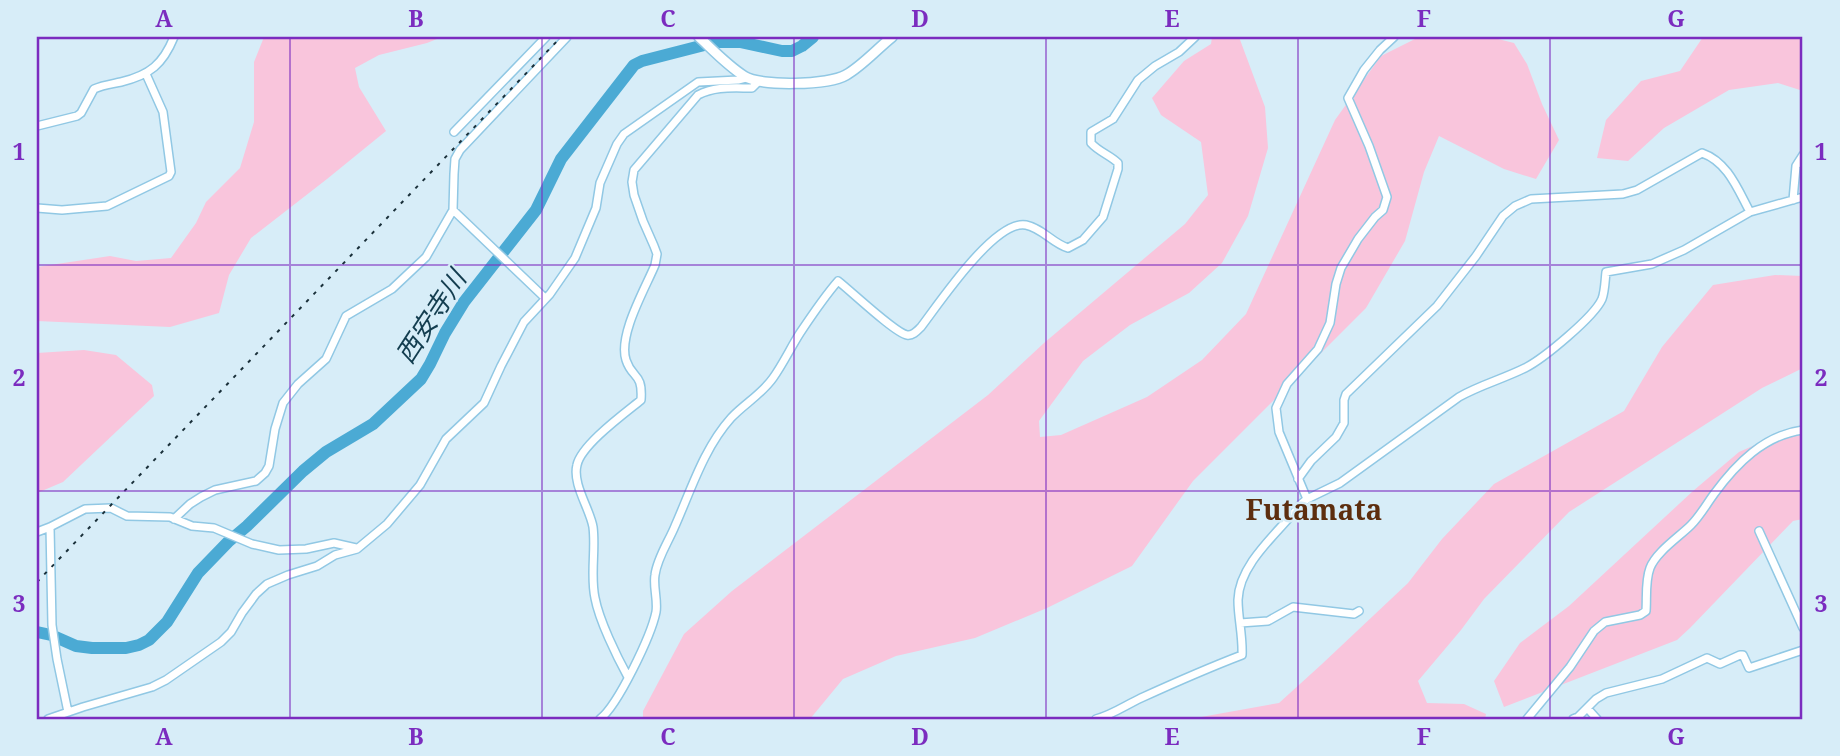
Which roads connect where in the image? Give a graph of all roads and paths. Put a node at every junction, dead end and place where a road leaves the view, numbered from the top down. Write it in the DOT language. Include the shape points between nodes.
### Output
graph roads {
  1 [pos="174,37"];
  2 [pos="546,37"];
  3 [pos="567,37"];
  4 [pos="699,37"];
  5 [pos="892,37"];
  6 [pos="1195,37"];
  7 [pos="1394,37"];
  8 [pos="146,74"];
  9 [pos="746,78"];
  10 [pos="759,81"];
  11 [pos="37,126"];
  12 [pos="454,132"];
  13 [pos="1803,155"];
  14 [pos="1803,197"];
  15 [pos="1793,200"];
  16 [pos="37,208"];
  17 [pos="453,210"];
  18 [pos="1750,212"];
  19 [pos="545,298"];
  20 [pos="1803,429"];
  21 [pos="1298,479"];
  22 [pos="1307,499"];
  23 [pos="174,519"];
  24 [pos="50,527"];
  25 [pos="1759,531"];
  26 [pos="37,532"];
  27 [pos="357,549"];
  28 [pos="1359,611"];
  29 [pos="1240,623"];
  30 [pos="1803,628"];
  31 [pos="1803,650"];
  32 [pos="628,677"];
  33 [pos="1588,709"];
  34 [pos="68,712"];
  35 [pos="48,719"];
  36 [pos="600,719"];
  37 [pos="1096,719"];
  38 [pos="1527,719"];
  39 [pos="1573,719"];
  40 [pos="1597,719"];
  1 -- 8 [label="street" via="155,68"];
  2 -- 12 [label="street"];
  3 -- 17 [label="street" via="460,150"];
  4 -- 9 [label="main road"];
  5 -- 10 [label="main road" via="834,80"];
  6 -- 32 [label="street" via="1138,80 1113,119 1091,132 1091,143 1113,158 1118,169 1102,217 1083,240 1068,248 1026,225 1010,227 961,273 914,334 906,335 887,322 838,281 766,388 732,418 705,459 655,575 656,610"];
  7 -- 21 [label="street" via="1364,70 1348,98 1387,198 1341,268 1330,323 1318,349 1287,384 1276,408 1279,432"];
  8 -- 11 [label="street" via="94,89 77,116"];
  8 -- 16 [label="street" via="163,112 169,176 107,206"];
  9 -- 10 [label="main road"];
  9 -- 19 [label="street" via="698,82 624,134 600,183 596,208 575,258"];
  10 -- 32 [label="street" via="752,88 718,88 698,95 634,170 634,195 657,254 625,334 626,362 640,380 641,400 589,445 576,464 593,526 594,596"];
  13 -- 15 [label="street" via="1796,166"];
  14 -- 15 [label="street"];
  15 -- 18 [label="street"];
  17 -- 19 [label="street"];
  17 -- 23 [label="street" via="421,263 392,289 346,316 321,366 283,403 265,473 256,481 201,496"];
  18 -- 21 [label="street" via="1732,177 1702,153 1623,194 1531,200 1515,206 1437,306 1346,394 1344,423"];
  18 -- 22 [label="street" via="1659,262 1606,272 1602,298 1562,342 1526,368 1460,397 1340,483"];
  19 -- 27 [label="street" via="524,323 485,403 446,439 420,485 387,524"];
  20 -- 38 [label="street" via="1778,436 1743,459 1650,568 1646,611 1605,622 1594,631"];
  21 -- 22 [label="street"];
  22 -- 29 [label="street" via="1245,573 1238,598"];
  23 -- 24 [label="street" via="127,516 111,508 85,509"];
  23 -- 27 [label="street" via="279,550 334,543"];
  24 -- 26 [label="street"];
  24 -- 34 [label="street" via="52,625"];
  25 -- 30 [label="street"];
  27 -- 34 [label="street" via="267,584 232,632 166,680"];
  28 -- 29 [label="street" via="1293,607 1268,621"];
  29 -- 37 [label="street" via="1242,655"];
  31 -- 33 [label="street" via="1749,668 1743,655 1720,664 1707,658 1662,680 1606,693"];
  32 -- 36 [label="street"];
  33 -- 39 [label="street"];
  33 -- 40 [label="street"];
  34 -- 35 [label="street"];
}
